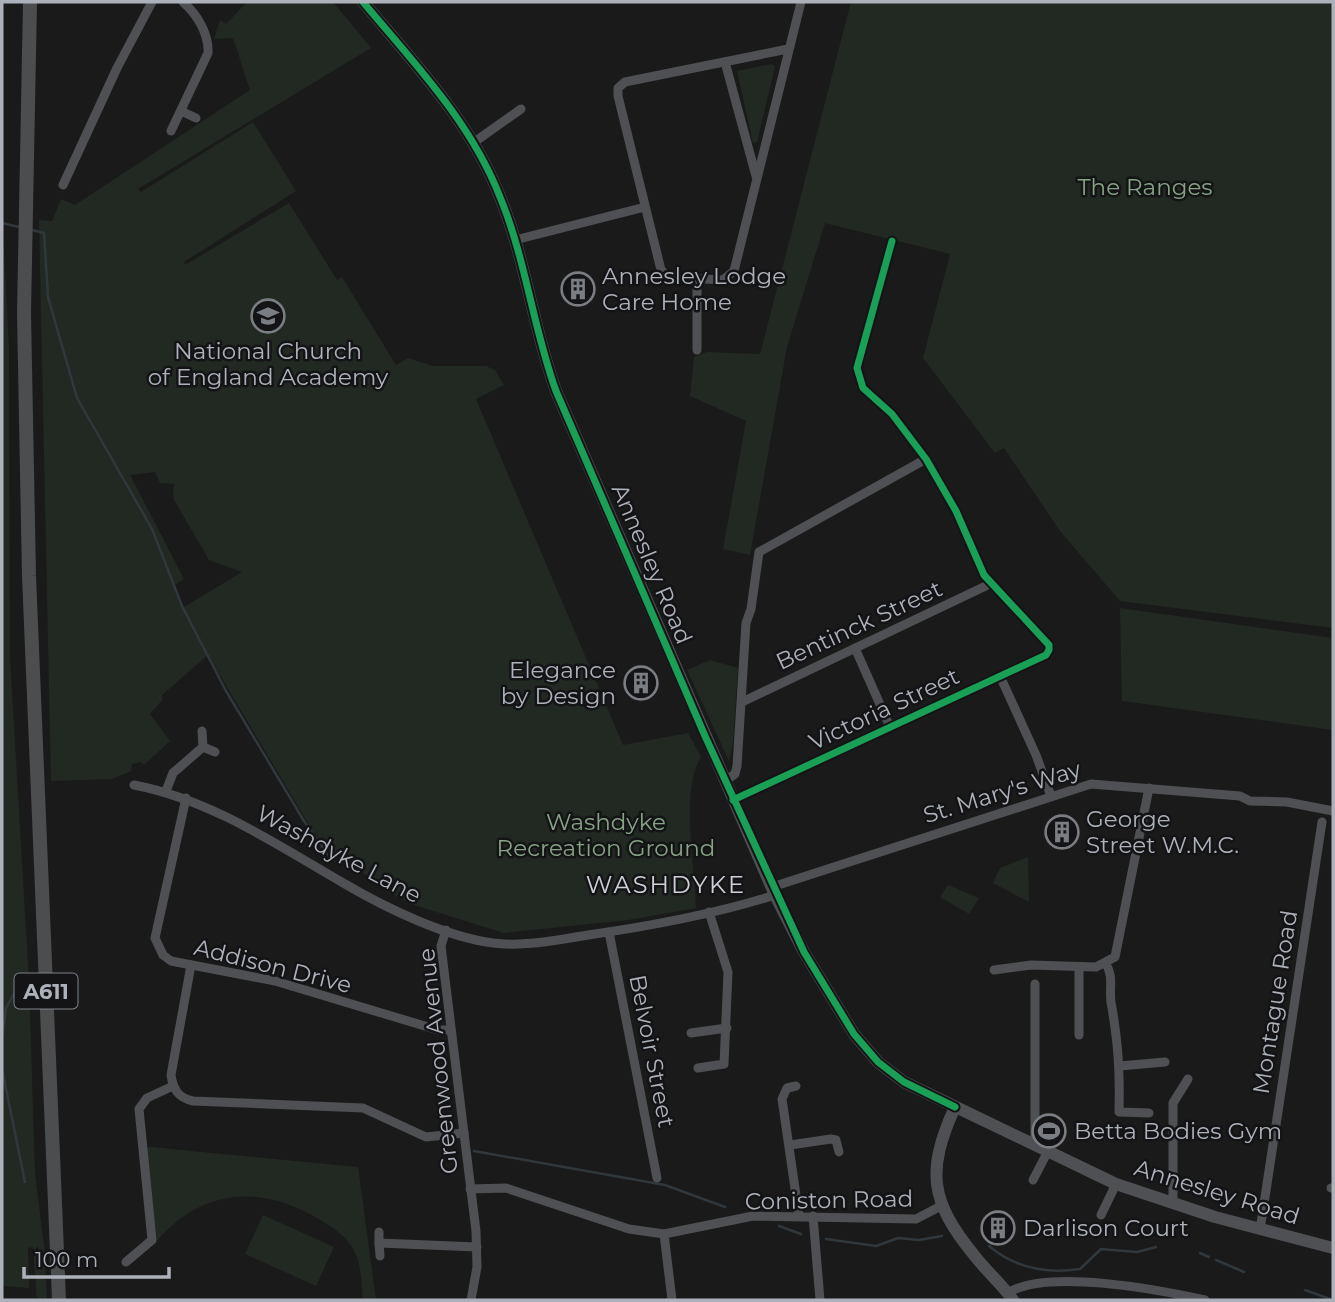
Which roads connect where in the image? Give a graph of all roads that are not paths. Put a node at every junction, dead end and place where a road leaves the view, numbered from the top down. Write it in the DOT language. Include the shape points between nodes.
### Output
graph roads {
  1 [pos="30,2"];
  2 [pos="152,2"];
  3 [pos="183,2"];
  4 [pos="363,2"];
  5 [pos="801,2"];
  6 [pos="788,49"];
  7 [pos="726,62"];
  8 [pos="521,109"];
  9 [pos="181,111"];
  10 [pos="196,118"];
  11 [pos="171,131"];
  12 [pos="473,143"];
  13 [pos="757,178"];
  14 [pos="63,185"];
  15 [pos="645,207"];
  16 [pos="515,240"];
  17 [pos="892,241"];
  18 [pos="697,279"];
  19 [pos="697,350"];
  20 [pos="926,458"];
  21 [pos="992,583"];
  22 [pos="855,648"];
  23 [pos="1000,676"];
  24 [pos="741,702"];
  25 [pos="890,727"];
  26 [pos="202,731"];
  27 [pos="203,747"];
  28 [pos="215,752"];
  29 [pos="725,781"];
  30 [pos="134,785"];
  31 [pos="1149,788"];
  32 [pos="166,791"];
  33 [pos="1051,796"];
  34 [pos="186,798"];
  35 [pos="733,800"];
  36 [pos="1333,811"];
  37 [pos="1322,822"];
  38 [pos="774,891"];
  39 [pos="709,912"];
  40 [pos="446,930"];
  41 [pos="610,932"];
  42 [pos="1107,964"];
  43 [pos="191,965"];
  44 [pos="1079,969"];
  45 [pos="994,970"];
  46 [pos="1035,984"];
  47 [pos="727,1028"];
  48 [pos="452,1030"];
  49 [pos="691,1033"];
  50 [pos="1079,1035"];
  51 [pos="1165,1062"];
  52 [pos="1121,1066"];
  53 [pos="698,1068"];
  54 [pos="1188,1079"];
  55 [pos="173,1086"];
  56 [pos="796,1086"];
  57 [pos="955,1107"];
  58 [pos="1149,1113"];
  59 [pos="464,1133"];
  60 [pos="790,1145"];
  61 [pos="1035,1145"];
  62 [pos="1048,1151"];
  63 [pos="839,1152"];
  64 [pos="656,1178"];
  65 [pos="1033,1180"];
  66 [pos="1116,1184"];
  67 [pos="470,1189"];
  68 [pos="1173,1204"];
  69 [pos="941,1206"];
  70 [pos="1101,1215"];
  71 [pos="799,1216"];
  72 [pos="813,1216"];
  73 [pos="1260,1230"];
  74 [pos="379,1232"];
  75 [pos="664,1234"];
  76 [pos="379,1243"];
  77 [pos="477,1247"];
  78 [pos="1333,1248"];
  79 [pos="380,1256"];
  80 [pos="126,1262"];
  81 [pos="1011,1297"];
  82 [pos="59,1300"];
  83 [pos="471,1300"];
  84 [pos="672,1300"];
  85 [pos="820,1300"];
  86 [pos="1205,1300"];
  1 -- 82 [label="main road, A611" via="24,299 29,576"];
  2 -- 14 [label="street"];
  3 -- 9 [label="street" via="195,13 208,47"];
  4 -- 12 [label="street, Annesley Road" via="421,70"];
  5 -- 6 [label="street"];
  6 -- 7 [label="street"];
  6 -- 13 [label="street"];
  7 -- 13 [label="street"];
  7 -- 15 [label="street" via="625,82 618,88"];
  8 -- 12 [label="street"];
  9 -- 10 [label="street"];
  9 -- 11 [label="street"];
  12 -- 16 [label="street, Annesley Road" via="496,186"];
  13 -- 18 [label="street" via="734,271 723,279"];
  15 -- 16 [label="street"];
  15 -- 18 [label="street" via="663,273"];
  16 -- 29 [label="street, Annesley Road" via="556,391"];
  17 -- 20 [label="street" via="857,376"];
  18 -- 19 [label="street"];
  20 -- 21 [label="street"];
  20 -- 24 [label="street" via="759,552 746,623"];
  21 -- 22 [label="street, Bentinck Street"];
  21 -- 23 [label="street, Victoria Street" via="1049,645 1049,650"];
  22 -- 24 [label="street, Bentinck Street"];
  22 -- 25 [label="street"];
  23 -- 25 [label="street, Victoria Street"];
  23 -- 33 [label="street"];
  24 -- 29 [label="street" via="737,766"];
  25 -- 35 [label="street, Victoria Street"];
  26 -- 27 [label="street"];
  27 -- 28 [label="street"];
  27 -- 32 [label="street" via="173,772"];
  29 -- 35 [label="street, Annesley Road"];
  30 -- 32 [label="street, Washdyke Lane"];
  31 -- 33 [label="street, St. Mary's Way" via="1091,784"];
  31 -- 36 [label="street, St. Mary's Way" via="1242,796 1250,801"];
  31 -- 42 [label="street" via="1119,946"];
  32 -- 34 [label="street, Washdyke Lane"];
  33 -- 38 [label="street, St. Mary's Way"];
  34 -- 40 [label="street, Washdyke Lane" via="384,905"];
  34 -- 43 [label="street, Addison Drive" via="155,938 163,955"];
  35 -- 38 [label="street, Annesley Road"];
  37 -- 73 [label="street, Montague Road"];
  38 -- 39 [label="street, Washdyke Lane"];
  38 -- 57 [label="street, Annesley Road" via="814,969 867,1051 904,1082"];
  39 -- 41 [label="street, Washdyke Lane"];
  39 -- 47 [label="street" via="728,972"];
  40 -- 41 [label="street, Washdyke Lane" via="491,943 513,944"];
  40 -- 48 [label="street, Greenwood Avenue" via="441,946"];
  41 -- 64 [label="street, Belvoir Street"];
  42 -- 44 [label="street"];
  42 -- 52 [label="street"];
  43 -- 48 [label="street, Addison Drive" via="275,981 438,1030"];
  43 -- 55 [label="street" via="172,1068"];
  44 -- 45 [label="street" via="1031,965"];
  44 -- 50 [label="street"];
  46 -- 61 [label="street"];
  47 -- 49 [label="street"];
  47 -- 53 [label="street" via="724,1064"];
  48 -- 59 [label="street, Greenwood Avenue"];
  51 -- 52 [label="street"];
  52 -- 58 [label="street" via="1119,1112"];
  54 -- 68 [label="street" via="1173,1103"];
  55 -- 59 [label="street" via="192,1101 363,1108 426,1137"];
  55 -- 80 [label="street" via="147,1098 139,1109 152,1235 149,1244"];
  56 -- 60 [label="street" via="787,1088 782,1099"];
  57 -- 61 [label="street, Annesley Road"];
  57 -- 69 [label="street" via="936,1165 935,1189"];
  59 -- 67 [label="street, Greenwood Avenue"];
  60 -- 63 [label="street" via="831,1139 836,1140"];
  60 -- 71 [label="street"];
  61 -- 62 [label="street, Annesley Road"];
  62 -- 65 [label="street"];
  62 -- 66 [label="street, Annesley Road"];
  66 -- 68 [label="street, Annesley Road"];
  66 -- 70 [label="street"];
  67 -- 75 [label="street, Coniston Road" via="506,1188 629,1229"];
  67 -- 77 [label="street, Greenwood Avenue"];
  68 -- 73 [label="street, Annesley Road"];
  69 -- 72 [label="street, Coniston Road" via="916,1219"];
  69 -- 81 [label="street" via="974,1256"];
  71 -- 72 [label="street, Coniston Road"];
  71 -- 75 [label="street, Coniston Road" via="753,1216"];
  72 -- 85 [label="street"];
  73 -- 78 [label="street, Annesley Road"];
  74 -- 76 [label="street"];
  75 -- 84 [label="street"];
  76 -- 77 [label="street"];
  76 -- 79 [label="street"];
  77 -- 83 [label="street, Greenwood Avenue"];
  81 -- 86 [label="street" via="1027,1285 1102,1283"];
}
